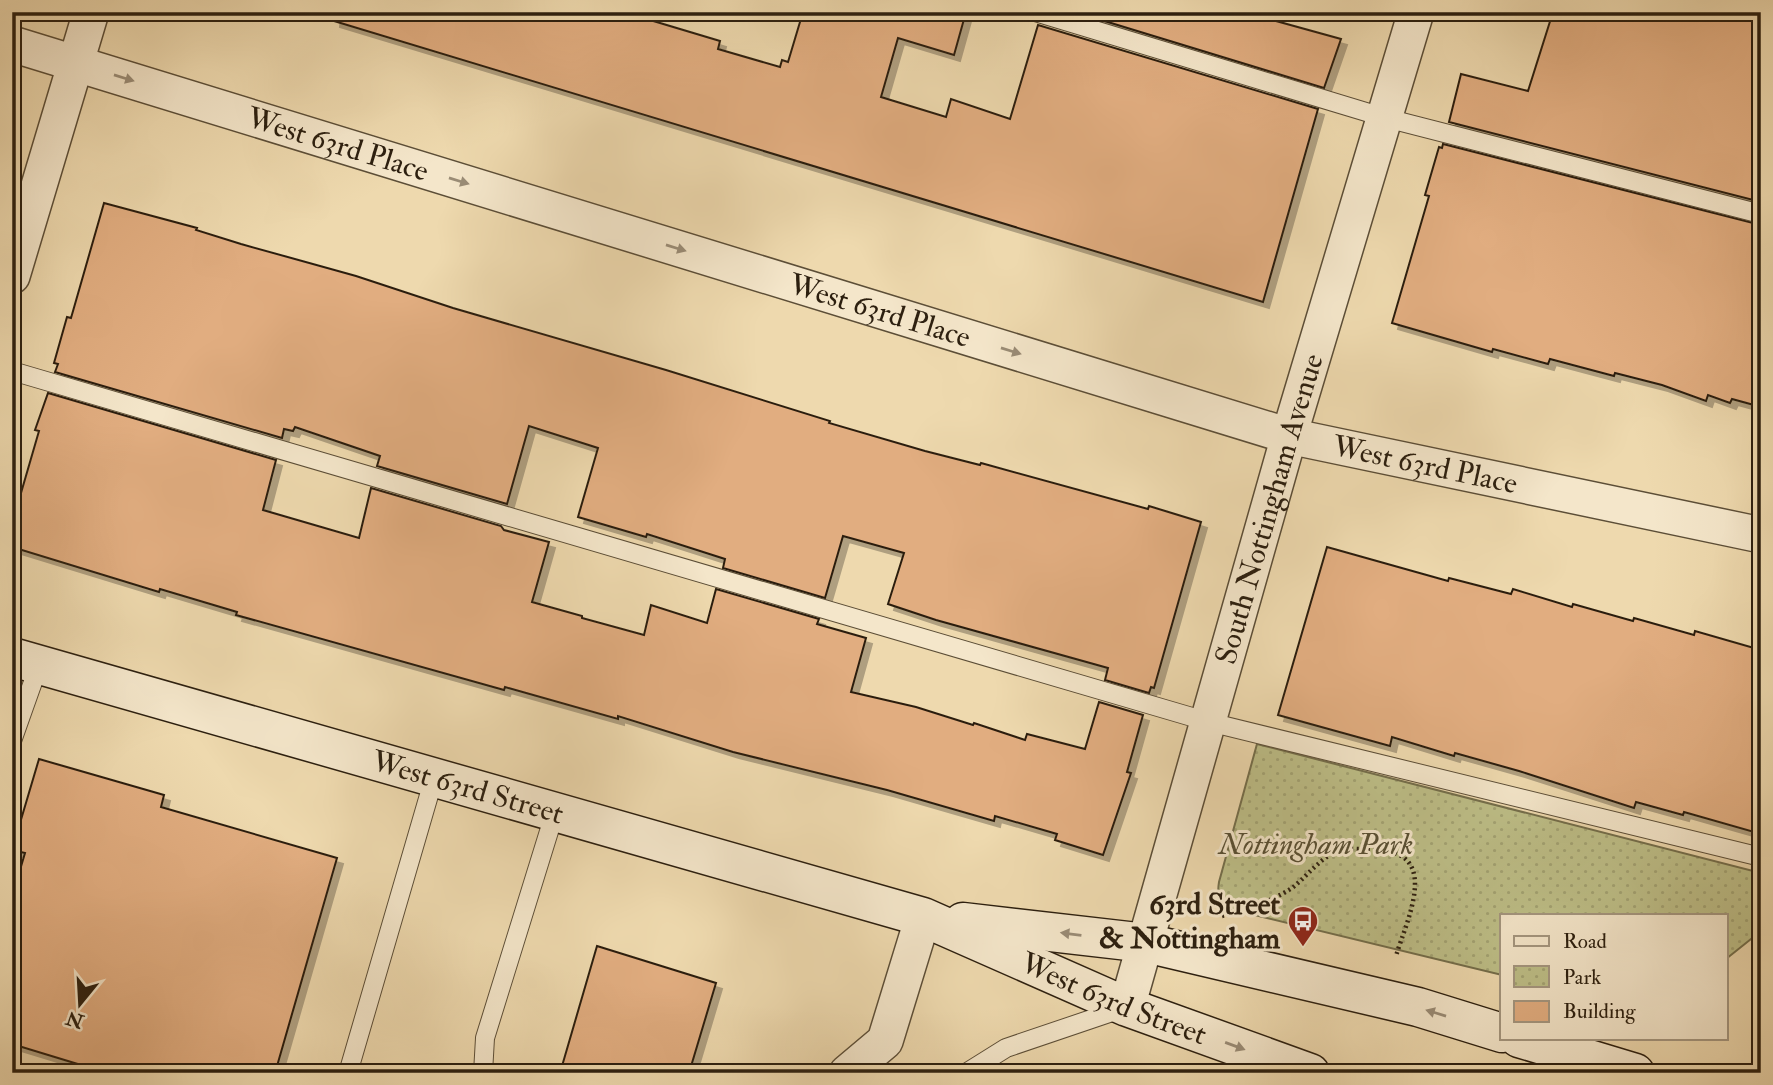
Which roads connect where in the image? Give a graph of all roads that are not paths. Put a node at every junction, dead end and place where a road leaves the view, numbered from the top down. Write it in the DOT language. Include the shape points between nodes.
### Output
graph roads {
  1 [pos="90,12"];
  2 [pos="1035,12"];
  3 [pos="1416,12"];
  4 [pos="12,44"];
  5 [pos="75,63"];
  6 [pos="1386,118"];
  7 [pos="1761,214"];
  8 [pos="12,276"];
  9 [pos="12,371"];
  10 [pos="1289,436"];
  11 [pos="1761,535"];
  12 [pos="26,661"];
  13 [pos="1209,722"];
  14 [pos="12,741"];
  15 [pos="434,778"];
  16 [pos="555,812"];
  17 [pos="1761,857"];
  18 [pos="923,917"];
  19 [pos="1146,943"];
  20 [pos="1127,1007"];
  21 [pos="1500,1032"];
  22 [pos="1526,1040"];
  23 [pos="348,1073"];
  24 [pos="483,1073"];
  25 [pos="847,1073"];
  26 [pos="966,1073"];
  27 [pos="1310,1073"];
  28 [pos="1635,1073"];
  1 -- 5 [label="street"];
  2 -- 6 [label="lane"];
  3 -- 6 [label="street, South Nottingham Avenue"];
  4 -- 5 [label="street, West 63rd Place"];
  5 -- 8 [label="street"];
  5 -- 10 [label="street, West 63rd Place, one-way"];
  6 -- 7 [label="lane"];
  6 -- 10 [label="street, South Nottingham Avenue"];
  9 -- 13 [label="lane"];
  10 -- 11 [label="street, West 63rd Place"];
  10 -- 13 [label="street, South Nottingham Avenue"];
  12 -- 14 [label="lane"];
  12 -- 15 [label="main road, West 63rd Street"];
  13 -- 17 [label="lane"];
  13 -- 19 [label="street, South Nottingham Avenue"];
  15 -- 16 [label="main road, West 63rd Street"];
  15 -- 23 [label="lane"];
  16 -- 18 [label="main road, West 63rd Street"];
  16 -- 24 [label="lane" via="485,1038"];
  19 -- 18 [label="main road, West 63rd Street, one-way"];
  18 -- 20 [label="main road, West 63rd Street"];
  18 -- 25 [label="street" via="885,1041"];
  19 -- 20 [label="street, South Nottingham Avenue"];
  21 -- 19 [label="main road, West 63rd Street, one-way" via="1418,1007"];
  20 -- 26 [label="lane" via="1006,1048"];
  20 -- 27 [label="main road, West 63rd Street, one-way"];
  22 -- 28 [label="main road"];
}
